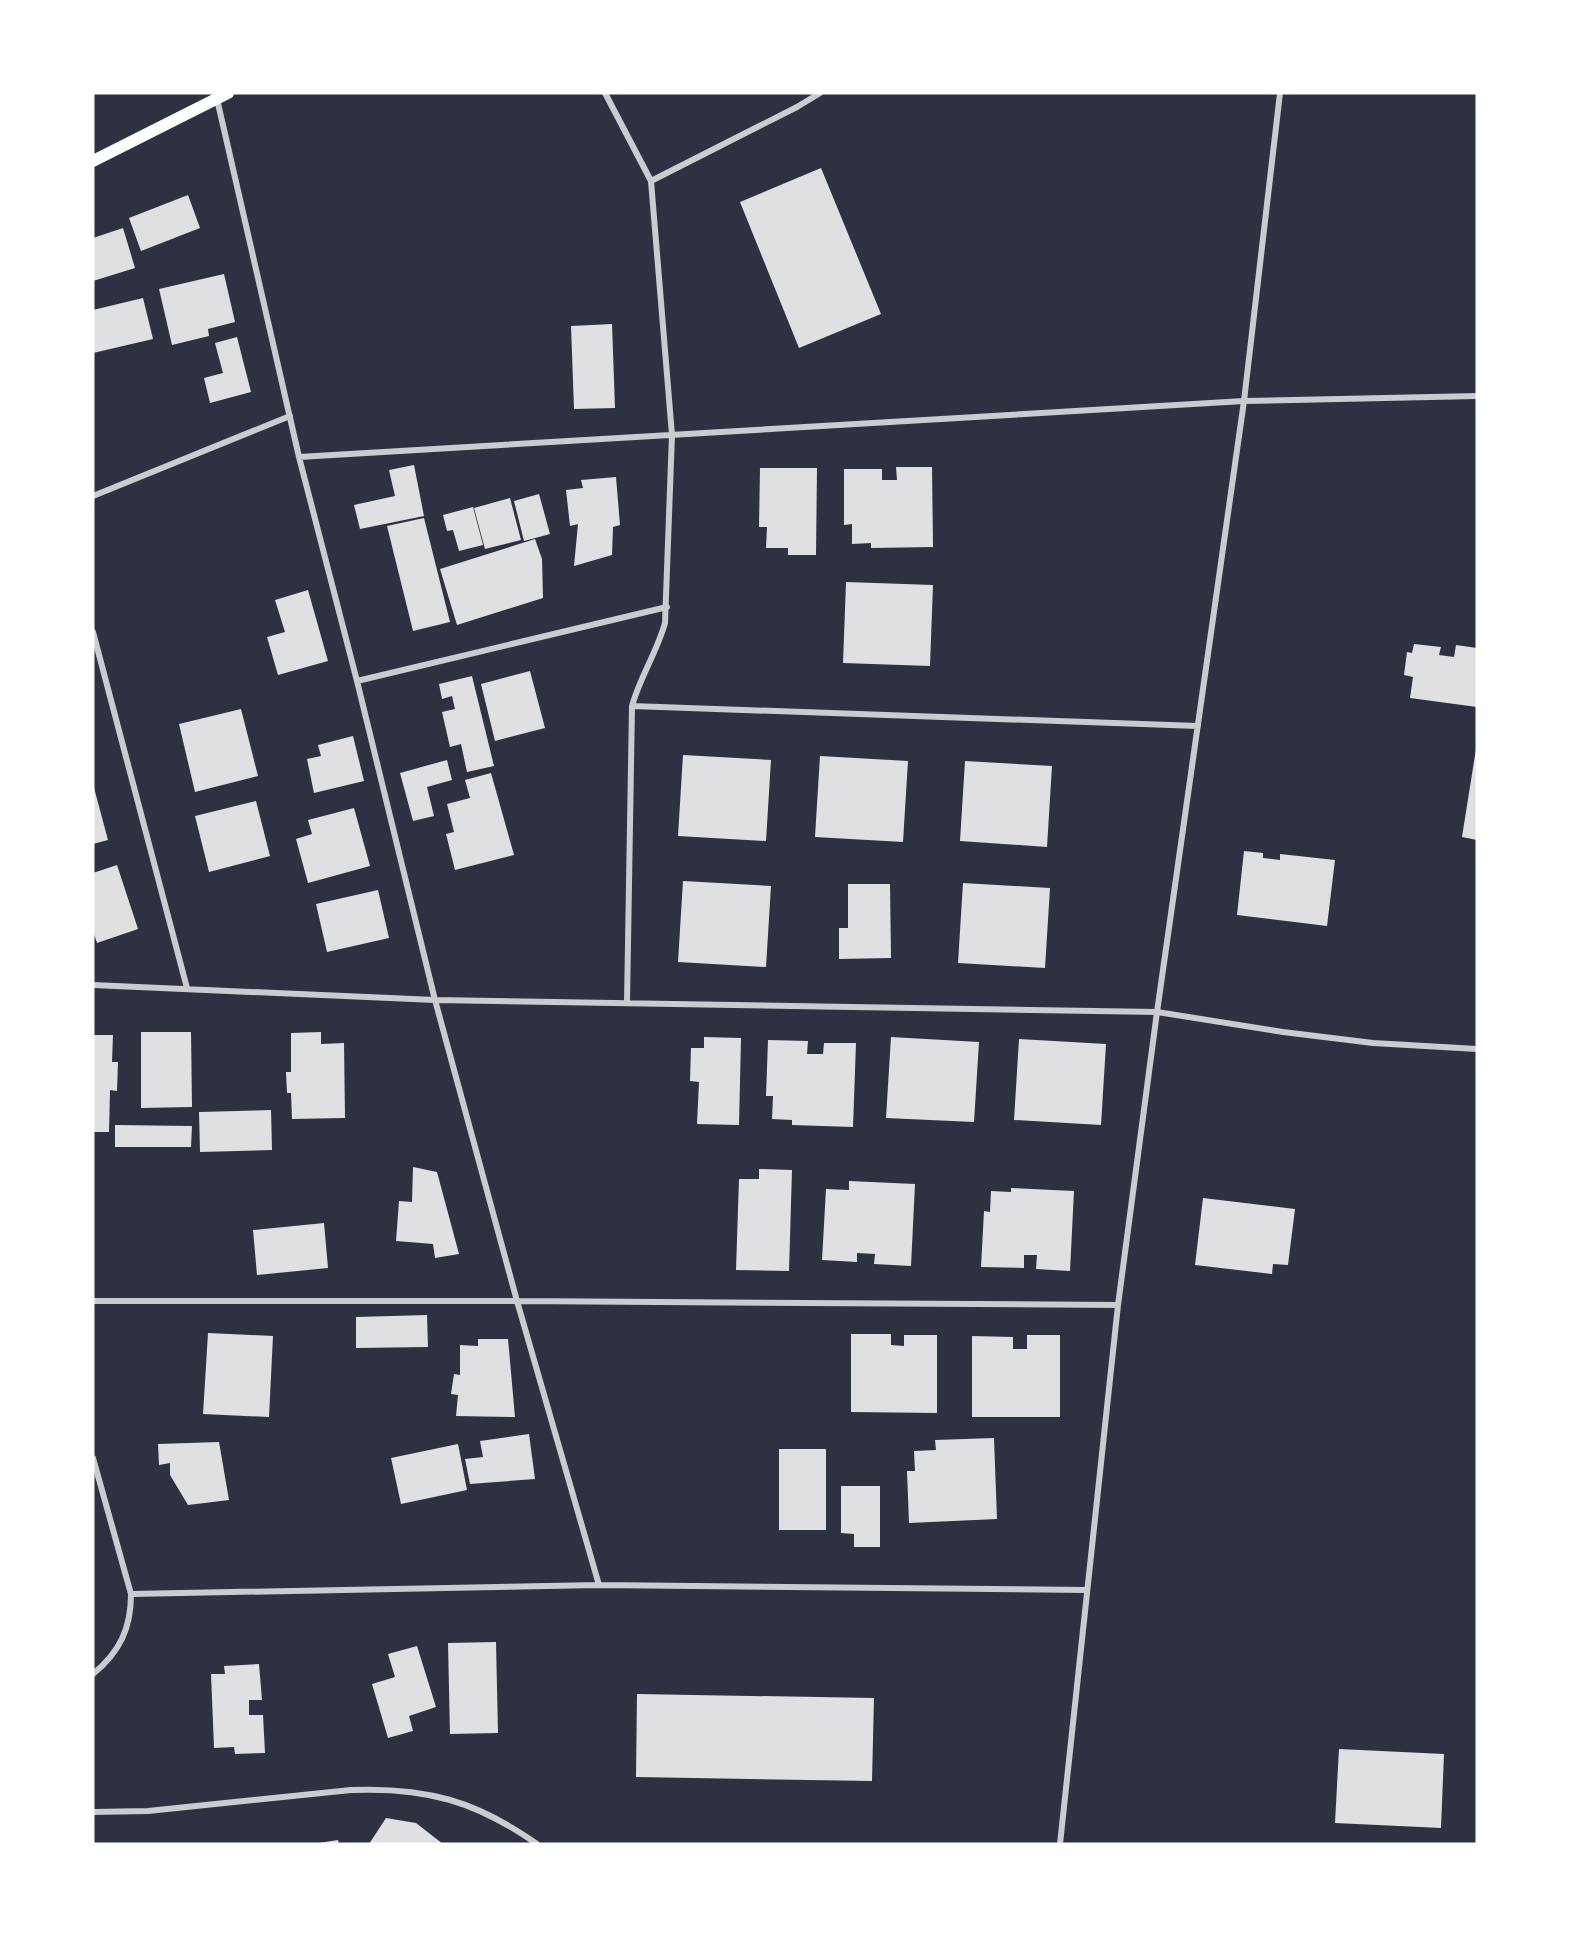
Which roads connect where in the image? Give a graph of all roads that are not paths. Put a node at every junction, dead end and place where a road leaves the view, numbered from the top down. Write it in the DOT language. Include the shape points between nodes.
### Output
graph roads {
  1 [pos="605,93"];
  2 [pos="820,93"];
  3 [pos="1280,93"];
  4 [pos="222,96"];
  5 [pos="93,161"];
  6 [pos="651,181"];
  7 [pos="1477,396"];
  8 [pos="1244,401"];
  9 [pos="290,416"];
  10 [pos="672,435"];
  11 [pos="299,457"];
  12 [pos="93,496"];
  13 [pos="667,607"];
  14 [pos="93,632"];
  15 [pos="357,681"];
  16 [pos="632,706"];
  17 [pos="1198,726"];
  18 [pos="93,985"];
  19 [pos="187,988"];
  20 [pos="435,1000"];
  21 [pos="627,1003"];
  22 [pos="1157,1012"];
  23 [pos="1477,1049"];
  24 [pos="517,1300"];
  25 [pos="93,1301"];
  26 [pos="1118,1305"];
  27 [pos="93,1458"];
  28 [pos="599,1585"];
  29 [pos="1086,1590"];
  30 [pos="131,1594"];
  31 [pos="93,1674"];
  32 [pos="93,1812"];
  33 [pos="537,1844"];
  34 [pos="1060,1844"];
  1 -- 6 [label="street"];
  2 -- 6 [label="street"];
  3 -- 8 [label="street"];
  4 -- 5 [label="main road"];
  4 -- 9 [label="street"];
  6 -- 10 [label="street"];
  7 -- 8 [label="street"];
  8 -- 10 [label="street"];
  8 -- 17 [label="street"];
  9 -- 11 [label="street"];
  9 -- 12 [label="street"];
  10 -- 11 [label="street"];
  10 -- 13 [label="street"];
  11 -- 15 [label="street"];
  13 -- 15 [label="street"];
  13 -- 16 [label="street" via="660,640"];
  14 -- 19 [label="street"];
  15 -- 20 [label="street"];
  16 -- 17 [label="street"];
  16 -- 21 [label="street"];
  17 -- 22 [label="street"];
  18 -- 19 [label="street"];
  19 -- 20 [label="street"];
  20 -- 21 [label="street"];
  20 -- 24 [label="street"];
  21 -- 22 [label="street"];
  22 -- 23 [label="street" via="1373,1043"];
  22 -- 26 [label="street"];
  24 -- 25 [label="street"];
  24 -- 26 [label="street"];
  24 -- 28 [label="street"];
  26 -- 29 [label="street"];
  27 -- 30 [label="street"];
  28 -- 29 [label="street"];
  28 -- 30 [label="street"];
  29 -- 34 [label="street"];
  30 -- 31 [label="street" via="131,1616 125,1636"];
  32 -- 33 [label="street" via="148,1811 383,1789 449,1798"];
}
